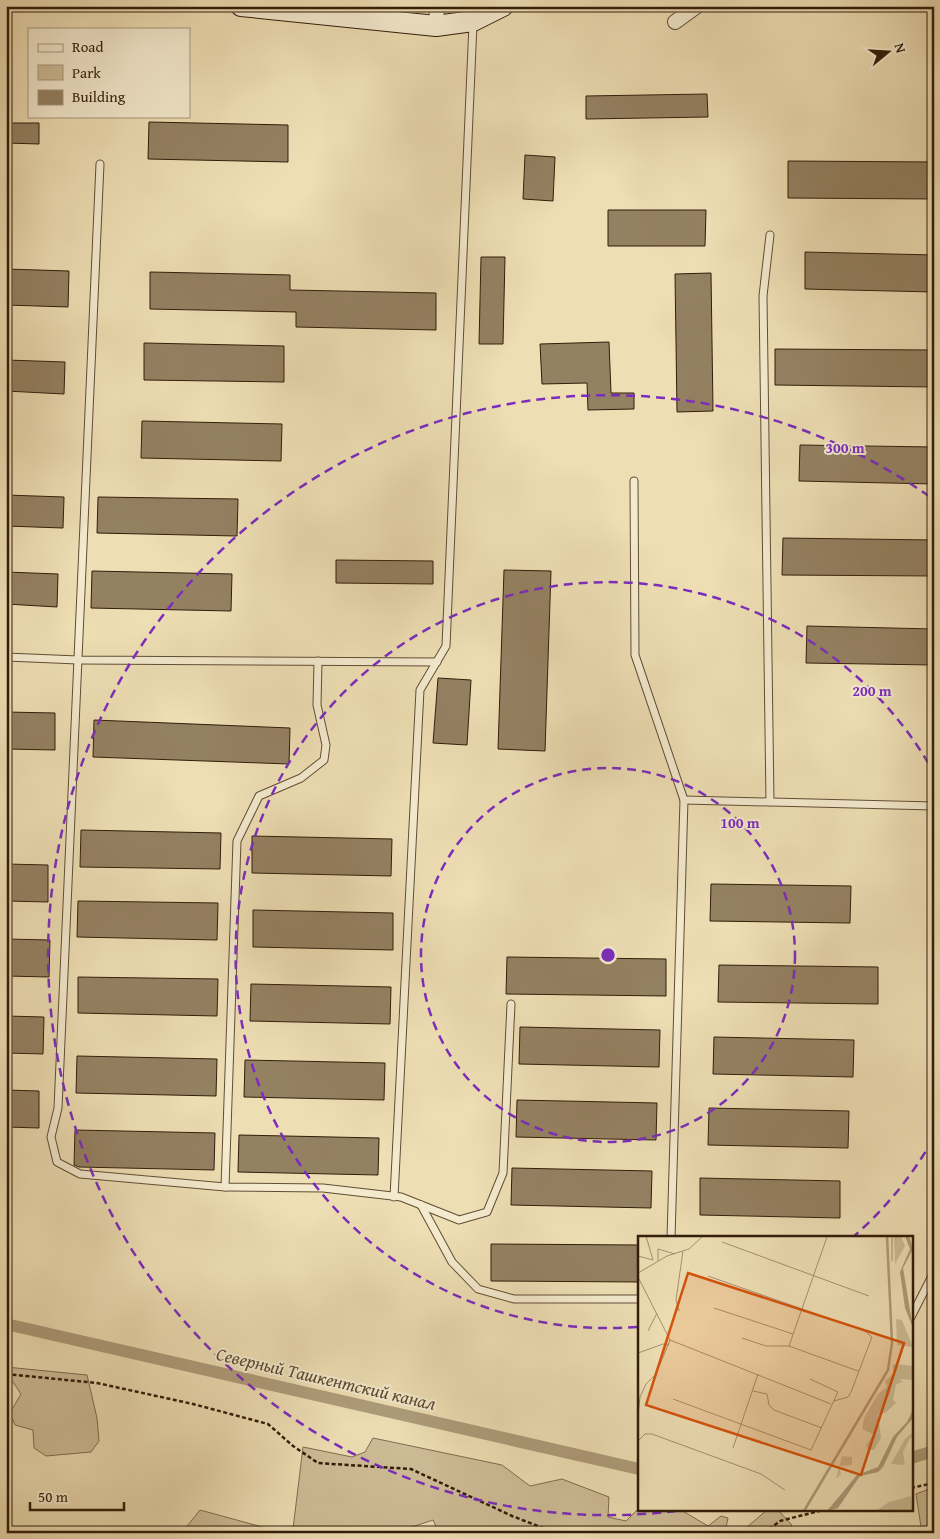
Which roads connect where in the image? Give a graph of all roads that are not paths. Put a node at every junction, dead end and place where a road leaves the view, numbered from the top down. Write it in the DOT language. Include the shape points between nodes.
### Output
graph roads {
  1 [pos="241,6"];
  2 [pos="437,6"];
  3 [pos="503,6"];
  4 [pos="697,6"];
  5 [pos="473,21"];
  6 [pos="675,22"];
  7 [pos="436,26"];
  8 [pos="100,164"];
  9 [pos="770,235"];
  10 [pos="634,481"];
  11 [pos="6,657"];
  12 [pos="78,660"];
  13 [pos="318,661"];
  14 [pos="436,662"];
  15 [pos="684,800"];
  16 [pos="770,802"];
  17 [pos="934,806"];
  18 [pos="511,1004"];
  19 [pos="225,1187"];
  20 [pos="394,1196"];
  21 [pos="421,1205"];
  22 [pos="671,1236"];
  23 [pos="934,1272"];
  24 [pos="638,1299"];
  25 [pos="912,1315"];
  1 -- 7 [label="street"];
  2 -- 7 [label="street"];
  3 -- 5 [label="street"];
  4 -- 6 [label="street"];
  5 -- 7 [label="street"];
  5 -- 14 [label="lane" via="446,646"];
  8 -- 12 [label="lane"];
  9 -- 16 [label="lane" via="763,296"];
  10 -- 15 [label="lane" via="635,655"];
  11 -- 12 [label="lane"];
  12 -- 13 [label="lane"];
  12 -- 19 [label="lane" via="58,1108 51,1137 57,1162 80,1174"];
  13 -- 14 [label="lane"];
  13 -- 19 [label="lane" via="317,706 326,744 324,760 301,778 259,796 237,841"];
  14 -- 20 [label="lane" via="420,690"];
  15 -- 16 [label="lane"];
  15 -- 22 [label="lane"];
  16 -- 17 [label="lane"];
  18 -- 21 [label="lane" via="503,1173 487,1212 459,1220"];
  19 -- 20 [label="lane" via="324,1188"];
  20 -- 21 [label="lane"];
  21 -- 24 [label="lane" via="452,1262 478,1289 514,1299"];
  23 -- 25 [label="lane"];
}
